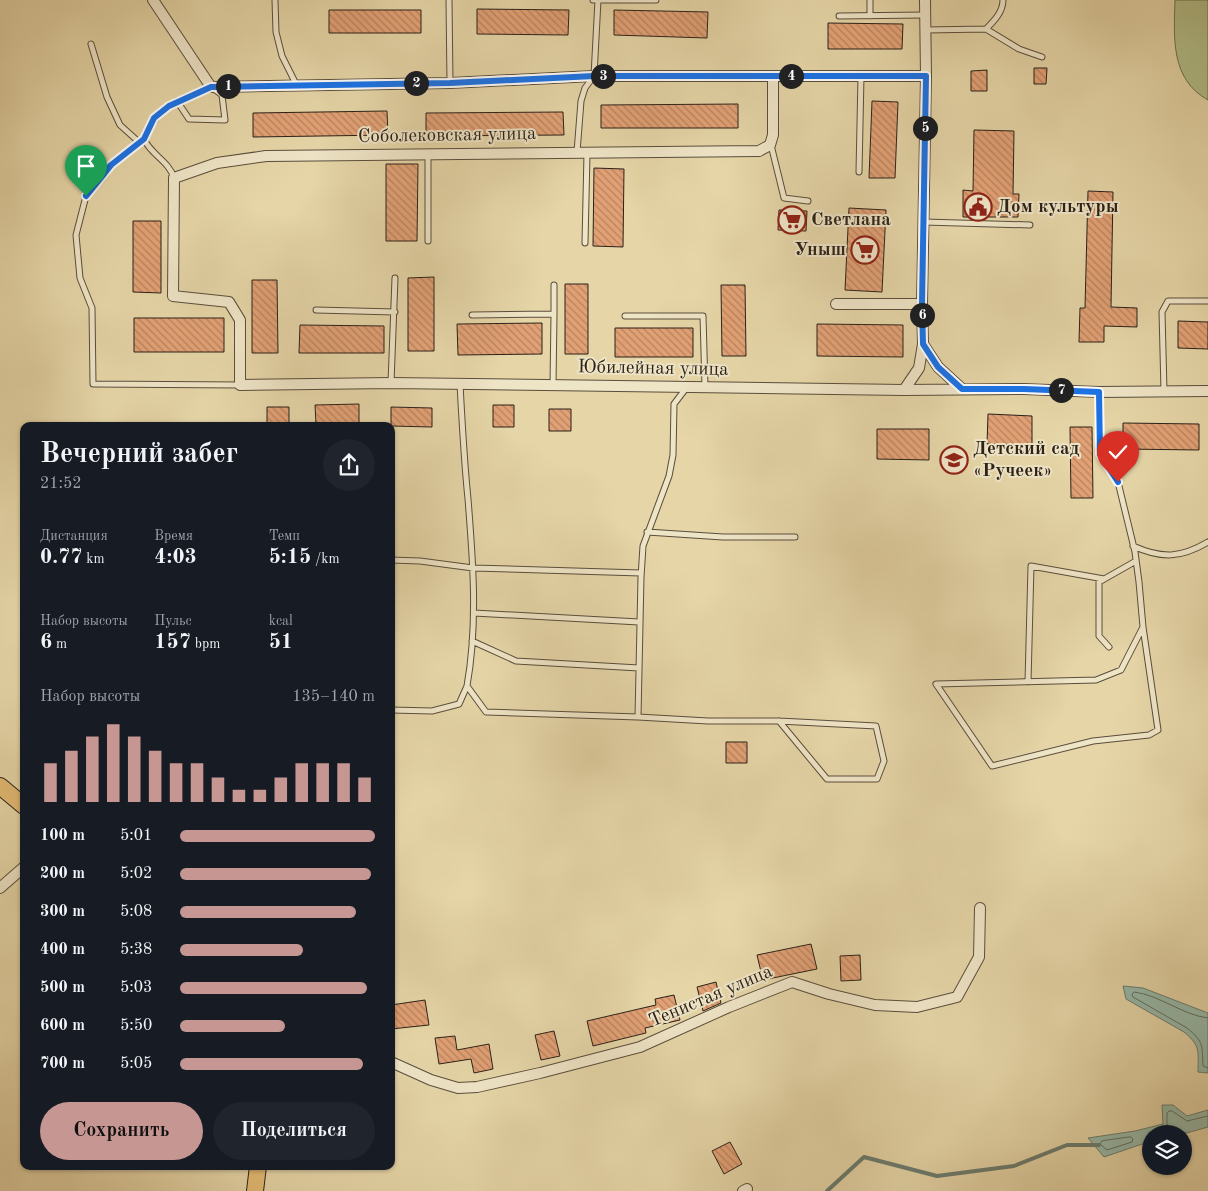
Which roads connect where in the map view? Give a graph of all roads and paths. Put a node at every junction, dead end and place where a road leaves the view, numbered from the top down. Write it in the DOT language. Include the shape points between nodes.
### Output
graph roads {
  1 [pos="153,0"];
  2 [pos="275,0"];
  3 [pos="449,0"];
  4 [pos="593,0"];
  5 [pos="598,0"];
  6 [pos="656,0"];
  7 [pos="870,0"];
  8 [pos="925,0"];
  9 [pos="1003,0"];
  10 [pos="925,14"];
  11 [pos="839,16"];
  12 [pos="870,16"];
  13 [pos="986,29"];
  14 [pos="926,30"];
  15 [pos="91,44"];
  16 [pos="1042,57"];
  17 [pos="594,76"];
  18 [pos="773,76"];
  19 [pos="861,76"];
  20 [pos="926,76"];
  21 [pos="450,83"];
  22 [pos="296,84"];
  23 [pos="211,87"];
  24 [pos="177,102"];
  25 [pos="142,141"];
  26 [pos="770,145"];
  27 [pos="582,153"];
  28 [pos="428,154"];
  29 [pos="859,172"];
  30 [pos="174,178"];
  31 [pos="808,201"];
  32 [pos="924,222"];
  33 [pos="1030,224"];
  34 [pos="428,241"];
  35 [pos="585,243"];
  36 [pos="395,278"];
  37 [pos="554,285"];
  38 [pos="1208,301"];
  39 [pos="836,304"];
  40 [pos="922,304"];
  41 [pos="316,310"];
  42 [pos="395,312"];
  43 [pos="554,314"];
  44 [pos="472,315"];
  45 [pos="625,316"];
  46 [pos="923,344"];
  47 [pos="391,383"];
  48 [pos="460,384"];
  49 [pos="240,385"];
  50 [pos="553,386"];
  51 [pos="687,387"];
  52 [pos="704,387"];
  53 [pos="962,389"];
  54 [pos="904,390"];
  55 [pos="1164,391"];
  56 [pos="1208,391"];
  57 [pos="1099,392"];
  58 [pos="647,532"];
  59 [pos="795,536"];
  60 [pos="1208,542"];
  61 [pos="1133,546"];
  62 [pos="395,560"];
  63 [pos="1136,561"];
  64 [pos="473,568"];
  65 [pos="641,573"];
  66 [pos="1104,579"];
  67 [pos="474,613"];
  68 [pos="640,622"];
  69 [pos="1143,627"];
  70 [pos="472,641"];
  71 [pos="1109,647"];
  72 [pos="639,668"];
  73 [pos="1028,682"];
  74 [pos="467,686"];
  75 [pos="395,710"];
  76 [pos="638,717"];
  77 [pos="779,721"];
  78 [pos="0,786"];
  79 [pos="20,803"];
  80 [pos="20,870"];
  81 [pos="0,888"];
  82 [pos="980,908"];
  83 [pos="395,1064"];
  84 [pos="258,1170"];
  85 [pos="255,1191"];
  1 -- 23 [label="street"];
  2 -- 22 [label="lane" via="276,32 282,56"];
  3 -- 21 [label="lane"];
  4 -- 5 [label="lane"];
  5 -- 6 [label="lane"];
  5 -- 17 [label="lane"];
  7 -- 12 [label="lane"];
  8 -- 10 [label="street"];
  9 -- 13 [label="lane" via="997,18"];
  10 -- 12 [label="lane"];
  10 -- 14 [label="street"];
  11 -- 12 [label="lane"];
  13 -- 14 [label="lane"];
  13 -- 16 [label="lane" via="1018,49"];
  14 -- 20 [label="street"];
  15 -- 25 [label="lane" via="107,97 120,125"];
  17 -- 18 [label="street"];
  17 -- 21 [label="street"];
  17 -- 27 [label="lane" via="581,101"];
  18 -- 19 [label="street"];
  18 -- 26 [label="street" via="773,135"];
  19 -- 20 [label="street"];
  19 -- 29 [label="lane"];
  20 -- 32 [label="street"];
  21 -- 22 [label="street"];
  22 -- 23 [label="street"];
  23 -- 24 [label="lane"];
  23 -- 24 [label="lane" via="222,95 225,120 189,119"];
  24 -- 25 [label="lane" via="154,118"];
  25 -- 30 [label="lane" via="172,169"];
  25 -- 49 [label="lane" via="111,165 86,196 76,235 80,278 92,308 94,384"];
  26 -- 27 [label="street, Соболековская улица" via="759,151"];
  26 -- 31 [label="lane" via="784,198"];
  27 -- 28 [label="street, Соболековская улица"];
  27 -- 35 [label="lane"];
  28 -- 30 [label="street, Соболековская улица" via="266,156 217,163"];
  28 -- 34 [label="lane"];
  30 -- 49 [label="street" via="173,296 229,302 240,320"];
  32 -- 33 [label="lane"];
  32 -- 40 [label="street"];
  36 -- 42 [label="lane"];
  37 -- 43 [label="lane"];
  38 -- 55 [label="lane" via="1168,301 1165,304 1162,312"];
  39 -- 40 [label="street"];
  40 -- 46 [label="street"];
  41 -- 42 [label="lane"];
  42 -- 47 [label="lane"];
  43 -- 44 [label="lane"];
  43 -- 50 [label="lane"];
  45 -- 52 [label="lane" via="703,316"];
  46 -- 53 [label="street" via="938,367"];
  46 -- 54 [label="street" via="919,368"];
  47 -- 48 [label="street, Юбилейная улица"];
  47 -- 49 [label="street, Юбилейная улица"];
  48 -- 50 [label="street, Юбилейная улица"];
  48 -- 64 [label="lane"];
  50 -- 51 [label="street, Юбилейная улица"];
  51 -- 52 [label="street, Юбилейная улица"];
  51 -- 58 [label="lane" via="674,404 673,455 669,476"];
  52 -- 54 [label="street, Юбилейная улица"];
  53 -- 54 [label="street, Юбилейная улица"];
  53 -- 57 [label="street, Юбилейная улица"];
  55 -- 56 [label="street, Юбилейная улица"];
  55 -- 57 [label="street, Юбилейная улица"];
  57 -- 61 [label="lane" via="1100,454 1118,482"];
  58 -- 59 [label="lane" via="723,537"];
  58 -- 65 [label="lane"];
  60 -- 61 [label="lane" via="1174,556 1150,554"];
  61 -- 63 [label="lane"];
  62 -- 64 [label="lane"];
  63 -- 66 [label="lane"];
  63 -- 69 [label="lane"];
  64 -- 65 [label="lane"];
  64 -- 67 [label="lane"];
  65 -- 68 [label="lane"];
  66 -- 71 [label="lane" via="1099,582 1099,636"];
  66 -- 73 [label="lane" via="1031,566"];
  67 -- 68 [label="lane"];
  67 -- 70 [label="lane"];
  68 -- 72 [label="lane"];
  69 -- 73 [label="lane" via="1121,670 1096,680"];
  69 -- 73 [label="lane" via="1158,730 1149,735 1093,741 992,766 936,684"];
  70 -- 72 [label="lane" via="516,662"];
  70 -- 74 [label="lane"];
  72 -- 76 [label="lane"];
  74 -- 75 [label="lane" via="459,704 432,711"];
  74 -- 76 [label="lane" via="486,712"];
  76 -- 77 [label="lane"];
  77 -- 77 [label="lane" via="876,726 884,761 877,779 827,779"];
  78 -- 79 [label="main road"];
  80 -- 81 [label="street"];
  82 -- 83 [label="street, Тенистая улица" via="979,956 956,997 917,1007 875,1006 792,982 640,1047 477,1086 458,1088"];
  84 -- 85 [label="main road"];
}
